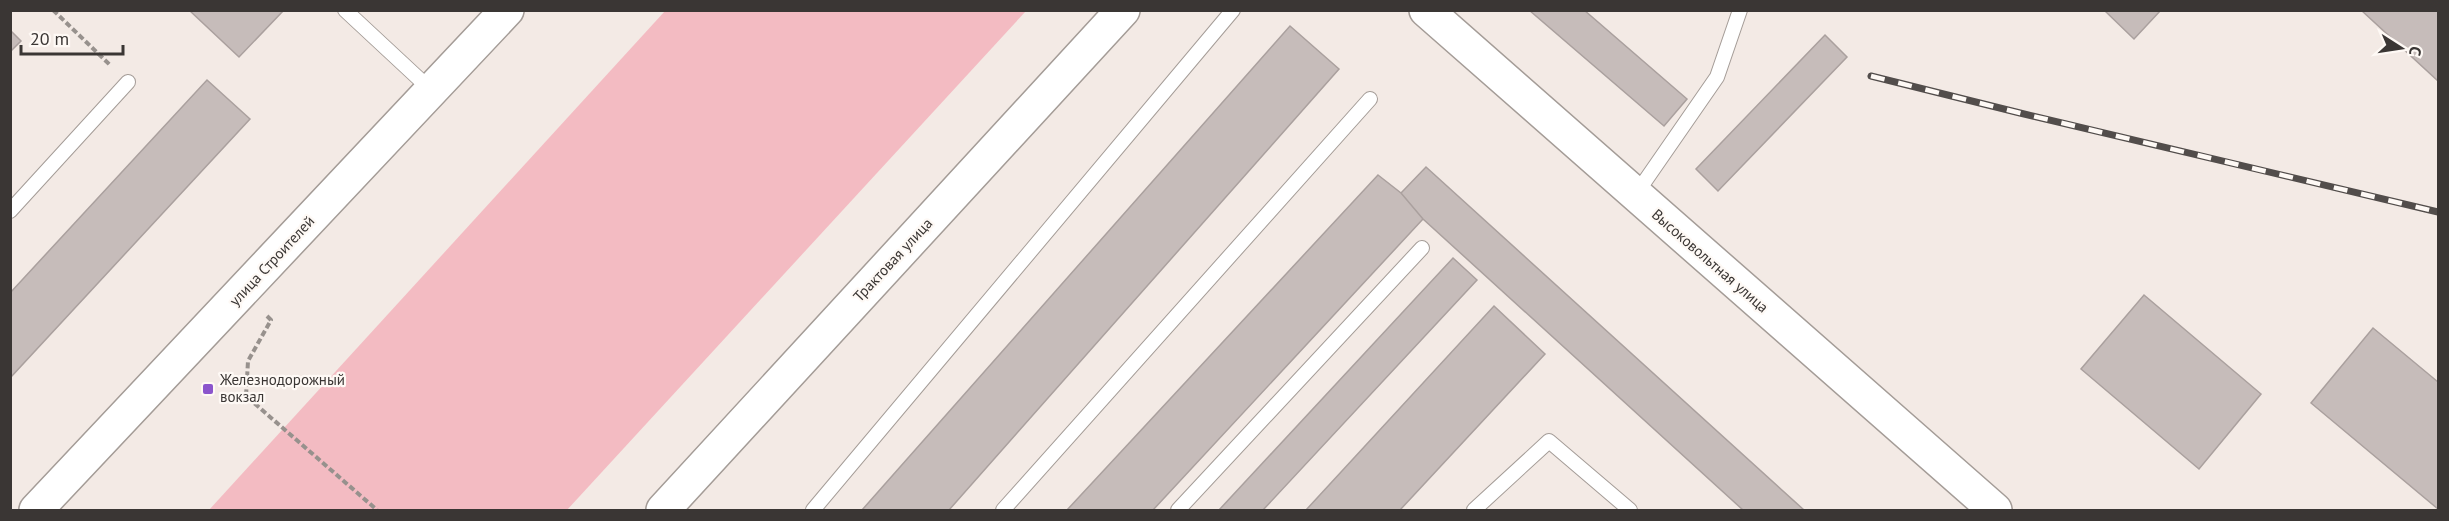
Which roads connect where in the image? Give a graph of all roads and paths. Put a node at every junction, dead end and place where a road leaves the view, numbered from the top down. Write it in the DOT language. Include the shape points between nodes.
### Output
graph roads {
  1 [pos="53,10"];
  2 [pos="345,10"];
  3 [pos="507,10"];
  4 [pos="1123,10"];
  5 [pos="1233,10"];
  6 [pos="1426,10"];
  7 [pos="1740,10"];
  8 [pos="128,82"];
  9 [pos="431,90"];
  10 [pos="1370,99"];
  11 [pos="1635,196"];
  12 [pos="10,211"];
  13 [pos="1422,248"];
  14 [pos="244,290"];
  15 [pos="36,510"];
  16 [pos="377,510"];
  17 [pos="663,510"];
  18 [pos="813,510"];
  19 [pos="1003,510"];
  20 [pos="1178,510"];
  21 [pos="1474,510"];
  22 [pos="1630,510"];
  23 [pos="1995,510"];
  1 -- 8 [label="path"];
  2 -- 9 [label="lane"];
  3 -- 9 [label="main road, улица Строителей"];
  4 -- 17 [label="main road, Трактовая улица"];
  5 -- 18 [label="lane"];
  6 -- 11 [label="main road, Высоковольтная улица"];
  7 -- 11 [label="lane" via="1717,77"];
  8 -- 12 [label="lane"];
  9 -- 14 [label="main road, улица Строителей"];
  10 -- 19 [label="lane"];
  11 -- 23 [label="main road, Высоковольтная улица"];
  13 -- 20 [label="lane"];
  14 -- 15 [label="main road, улица Строителей"];
  14 -- 16 [label="path" via="271,320 248,361 246,396"];
  21 -- 22 [label="lane" via="1549,441"];
}
